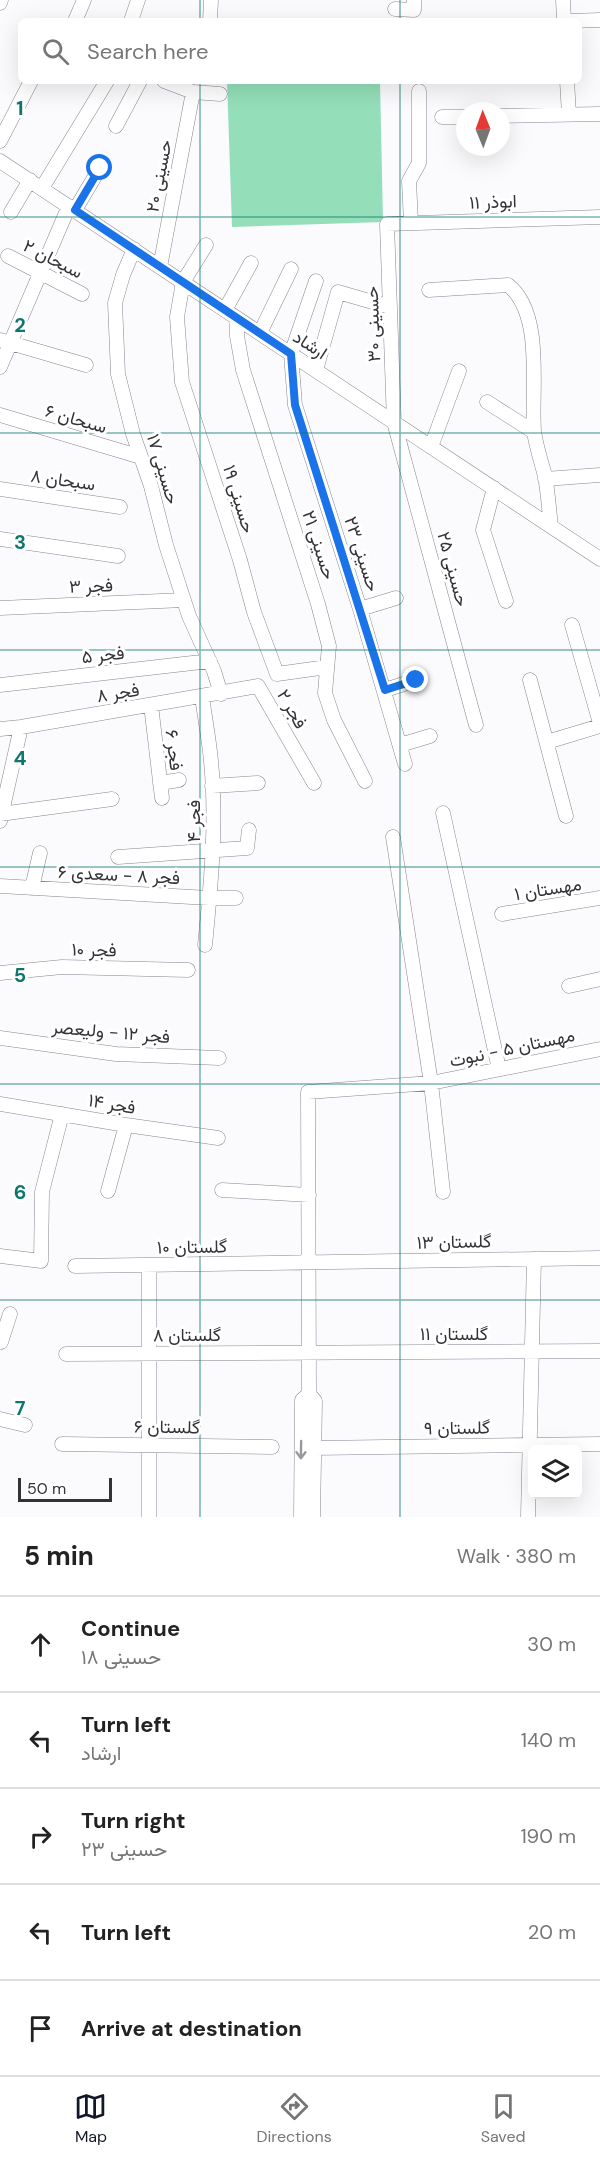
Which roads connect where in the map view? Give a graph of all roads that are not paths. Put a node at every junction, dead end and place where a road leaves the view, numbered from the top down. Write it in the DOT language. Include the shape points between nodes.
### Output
graph roads {
  1 [pos="84,0"];
  2 [pos="138,0"];
  3 [pos="211,0"];
  4 [pos="414,0"];
  5 [pos="563,0"];
  6 [pos="395,9"];
  7 [pos="76,18"];
  8 [pos="132,18"];
  9 [pos="210,18"];
  10 [pos="564,18"];
  11 [pos="600,20"];
  12 [pos="582,21"];
  13 [pos="29,84"];
  14 [pos="105,84"];
  15 [pos="138,84"];
  16 [pos="172,84"];
  17 [pos="567,84"];
  18 [pos="419,91"];
  19 [pos="193,92"];
  20 [pos="220,94"];
  21 [pos="568,114"];
  22 [pos="600,114"];
  23 [pos="510,116"];
  24 [pos="442,117"];
  25 [pos="456,117"];
  26 [pos="116,126"];
  27 [pos="0,141"];
  28 [pos="0,160"];
  29 [pos="100,168"];
  30 [pos="36,184"];
  31 [pos="72,208"];
  32 [pos="11,212"];
  33 [pos="600,217"];
  34 [pos="411,223"];
  35 [pos="387,224"];
  36 [pos="206,245"];
  37 [pos="134,249"];
  38 [pos="8,256"];
  39 [pos="251,263"];
  40 [pos="160,267"];
  41 [pos="291,269"];
  42 [pos="40,273"];
  43 [pos="316,281"];
  44 [pos="183,282"];
  45 [pos="429,290"];
  46 [pos="82,294"];
  47 [pos="390,308"];
  48 [pos="225,309"];
  49 [pos="237,318"];
  50 [pos="260,333"];
  51 [pos="5,341"];
  52 [pos="291,354"];
  53 [pos="86,365"];
  54 [pos="0,367"];
  55 [pos="316,370"];
  56 [pos="459,371"];
  57 [pos="487,402"];
  58 [pos="0,415"];
  59 [pos="394,422"];
  60 [pos="534,432"];
  61 [pos="431,447"];
  62 [pos="141,457"];
  63 [pos="600,475"];
  64 [pos="545,479"];
  65 [pos="494,488"];
  66 [pos="0,489"];
  67 [pos="120,507"];
  68 [pos="551,526"];
  69 [pos="0,539"];
  70 [pos="118,556"];
  71 [pos="600,559"];
  72 [pos="396,598"];
  73 [pos="184,600"];
  74 [pos="506,601"];
  75 [pos="0,608"];
  76 [pos="360,609"];
  77 [pos="572,625"];
  78 [pos="210,662"];
  79 [pos="327,667"];
  80 [pos="416,680"];
  81 [pos="530,680"];
  82 [pos="0,685"];
  83 [pos="385,690"];
  84 [pos="221,694"];
  85 [pos="202,697"];
  86 [pos="151,705"];
  87 [pos="600,724"];
  88 [pos="476,725"];
  89 [pos="21,727"];
  90 [pos="0,729"];
  91 [pos="430,736"];
  92 [pos="547,742"];
  93 [pos="400,745"];
  94 [pos="405,764"];
  95 [pos="179,780"];
  96 [pos="365,781"];
  97 [pos="160,783"];
  98 [pos="258,783"];
  99 [pos="314,783"];
  100 [pos="212,786"];
  101 [pos="162,798"];
  102 [pos="112,799"];
  103 [pos="443,813"];
  104 [pos="566,816"];
  105 [pos="1,817"];
  106 [pos="249,830"];
  107 [pos="393,837"];
  108 [pos="211,852"];
  109 [pos="40,853"];
  110 [pos="118,857"];
  111 [pos="0,886"];
  112 [pos="32,888"];
  113 [pos="209,898"];
  114 [pos="236,898"];
  115 [pos="600,898"];
  116 [pos="502,914"];
  117 [pos="205,945"];
  118 [pos="188,970"];
  119 [pos="0,973"];
  120 [pos="600,980"];
  121 [pos="569,986"];
  122 [pos="0,1038"];
  123 [pos="600,1049"];
  124 [pos="219,1058"];
  125 [pos="499,1069"];
  126 [pos="431,1083"];
  127 [pos="0,1104"];
  128 [pos="62,1114"];
  129 [pos="126,1125"];
  130 [pos="218,1138"];
  131 [pos="222,1190"];
  132 [pos="108,1191"];
  133 [pos="443,1192"];
  134 [pos="309,1195"];
  135 [pos="0,1256"];
  136 [pos="600,1258"];
  137 [pos="534,1259"];
  138 [pos="309,1263"];
  139 [pos="149,1265"];
  140 [pos="75,1266"];
  141 [pos="10,1314"];
  142 [pos="5,1343"];
  143 [pos="532,1351"];
  144 [pos="600,1351"];
  145 [pos="309,1353"];
  146 [pos="66,1354"];
  147 [pos="149,1354"];
  148 [pos="309,1394"];
  149 [pos="0,1419"];
  150 [pos="25,1425"];
  151 [pos="62,1444"];
  152 [pos="600,1444"];
  153 [pos="149,1445"];
  154 [pos="528,1445"];
  155 [pos="530,1445"];
  156 [pos="272,1446"];
  157 [pos="314,1448"];
  158 [pos="528,1499"];
  159 [pos="149,1517"];
  160 [pos="301,1517"];
  161 [pos="313,1517"];
  162 [pos="528,1517"];
  1 -- 7 [label="street"];
  2 -- 8 [label="street"];
  3 -- 9 [label="street"];
  4 -- 6 [label="street" via="414,10"];
  5 -- 10 [label="street"];
  11 -- 12 [label="street"];
  13 -- 27 [label="street"];
  14 -- 30 [label="street"];
  15 -- 26 [label="street"];
  16 -- 19 [label="street"];
  17 -- 21 [label="street"];
  18 -- 34 [label="street" via="419,164 409,181"];
  19 -- 20 [label="street"];
  19 -- 40 [label="street, حسینی ۲۰"];
  21 -- 22 [label="street"];
  21 -- 23 [label="street"];
  24 -- 25 [label="street"];
  28 -- 30 [label="street, ارشاد"];
  29 -- 31 [label="street"];
  30 -- 31 [label="street, ارشاد"];
  30 -- 32 [label="street"];
  31 -- 37 [label="street, ارشاد"];
  31 -- 42 [label="street"];
  33 -- 34 [label="street, ابوذر ۱۱"];
  34 -- 35 [label="street, ابوذر ۱۱"];
  35 -- 47 [label="street, حسینی ۳۰"];
  36 -- 44 [label="street"];
  37 -- 40 [label="street, ارشاد"];
  37 -- 62 [label="street, حسینی ۱۷" via="115,303 118,374"];
  38 -- 42 [label="street, سبحان ۲"];
  39 -- 48 [label="street"];
  40 -- 44 [label="street, ارشاد"];
  41 -- 50 [label="street"];
  42 -- 46 [label="street, سبحان ۲"];
  42 -- 51 [label="street"];
  43 -- 52 [label="street"];
  44 -- 48 [label="street, ارشاد"];
  44 -- 79 [label="street, حسینی ۱۹" via="177,317 182,382 277,674"];
  45 -- 60 [label="street" via="508,285 518,292 529,323"];
  47 -- 55 [label="street" via="338,292"];
  47 -- 59 [label="street, حسینی ۳۰"];
  48 -- 49 [label="street, ارشاد"];
  49 -- 50 [label="street, ارشاد"];
  49 -- 79 [label="street, حسینی ۲۱" via="243,370 329,646"];
  50 -- 52 [label="street, ارشاد"];
  51 -- 53 [label="street"];
  51 -- 54 [label="street"];
  52 -- 55 [label="street, ارشاد"];
  52 -- 76 [label="street, حسینی ۲۳" via="295,405"];
  55 -- 59 [label="street, ارشاد"];
  56 -- 61 [label="street"];
  57 -- 60 [label="street"];
  58 -- 62 [label="street, سبحان ۶"];
  59 -- 61 [label="street, ارشاد"];
  59 -- 88 [label="street, حسینی ۲۵"];
  60 -- 64 [label="street"];
  61 -- 65 [label="street, ارشاد"];
  62 -- 73 [label="street, حسینی ۱۷"];
  63 -- 64 [label="street"];
  64 -- 68 [label="street"];
  65 -- 68 [label="street, ارشاد"];
  65 -- 74 [label="street" via="483,530"];
  66 -- 67 [label="street, سبحان ۸"];
  68 -- 71 [label="street, ارشاد"];
  69 -- 70 [label="street"];
  72 -- 76 [label="street"];
  73 -- 75 [label="street, فجر ۳"];
  73 -- 78 [label="street, حسینی ۱۷"];
  76 -- 83 [label="street, حسینی ۲۳"];
  77 -- 87 [label="street"];
  78 -- 82 [label="street, فجر ۵"];
  78 -- 84 [label="street, حسینی ۱۷"];
  79 -- 96 [label="street, حسینی ۲۱" via="325,693 334,720"];
  80 -- 83 [label="street"];
  81 -- 92 [label="street"];
  83 -- 93 [label="street, حسینی ۲۳"];
  84 -- 85 [label="street, فجر ۸"];
  84 -- 99 [label="street, فجر ۲" via="258,686"];
  85 -- 86 [label="street, فجر ۸"];
  85 -- 100 [label="street, فجر ۴"];
  86 -- 89 [label="street, فجر ۸"];
  86 -- 97 [label="street, فجر ۶"];
  87 -- 92 [label="street"];
  89 -- 90 [label="street, فجر ۸"];
  89 -- 105 [label="street"];
  91 -- 93 [label="street"];
  92 -- 104 [label="street"];
  93 -- 94 [label="street, حسینی ۲۳"];
  95 -- 97 [label="street"];
  97 -- 101 [label="street, فجر ۶"];
  98 -- 100 [label="street"];
  100 -- 108 [label="street, فجر ۴"];
  102 -- 105 [label="street"];
  103 -- 125 [label="street"];
  106 -- 108 [label="street" via="247,848"];
  107 -- 126 [label="street"];
  108 -- 110 [label="street"];
  108 -- 113 [label="street, فجر ۴"];
  109 -- 112 [label="street"];
  111 -- 112 [label="street, فجر ۸ - سعدی ۶"];
  112 -- 113 [label="street, فجر ۸ - سعدی ۶"];
  113 -- 114 [label="street, فجر ۸ - سعدی ۶"];
  113 -- 117 [label="street, فجر ۴"];
  115 -- 116 [label="street, مهستان ۱"];
  118 -- 119 [label="street, فجر ۱۰" via="62,968"];
  120 -- 121 [label="street"];
  122 -- 124 [label="street, فجر ۱۲ - ولیعصر" via="116,1054"];
  123 -- 125 [label="street, مهستان ۵ - نبوت"];
  125 -- 126 [label="street, مهستان ۵ - نبوت"];
  126 -- 133 [label="street"];
  126 -- 134 [label="street, مهستان ۵ - نبوت" via="308,1092"];
  127 -- 128 [label="street, فجر ۱۴"];
  128 -- 129 [label="street, فجر ۱۴"];
  128 -- 135 [label="street" via="42,1192 41,1261"];
  129 -- 130 [label="street, فجر ۱۴"];
  129 -- 132 [label="street"];
  131 -- 134 [label="street"];
  134 -- 138 [label="street"];
  136 -- 137 [label="street, گلستان ۱۳"];
  137 -- 138 [label="street, گلستان ۱۳"];
  137 -- 143 [label="street"];
  138 -- 139 [label="street, گلستان ۱۰"];
  138 -- 145 [label="street"];
  139 -- 140 [label="street, گلستان ۱۰"];
  139 -- 147 [label="street"];
  141 -- 142 [label="street"];
  143 -- 144 [label="street, گلستان ۱۱"];
  143 -- 145 [label="street, گلستان ۱۱"];
  143 -- 155 [label="street"];
  145 -- 147 [label="street, گلستان ۸"];
  145 -- 148 [label="street"];
  146 -- 147 [label="street, گلستان ۸"];
  147 -- 153 [label="street"];
  148 -- 157 [label="street" via="315,1401"];
  148 -- 160 [label="street, one-way" via="302,1400"];
  149 -- 150 [label="street"];
  151 -- 153 [label="street, گلستان ۶"];
  152 -- 155 [label="street, گلستان ۹"];
  153 -- 156 [label="street, گلستان ۶"];
  153 -- 159 [label="street"];
  154 -- 157 [label="street, گلستان ۹"];
  157 -- 161 [label="street"];
  158 -- 162 [label="street"];
}
